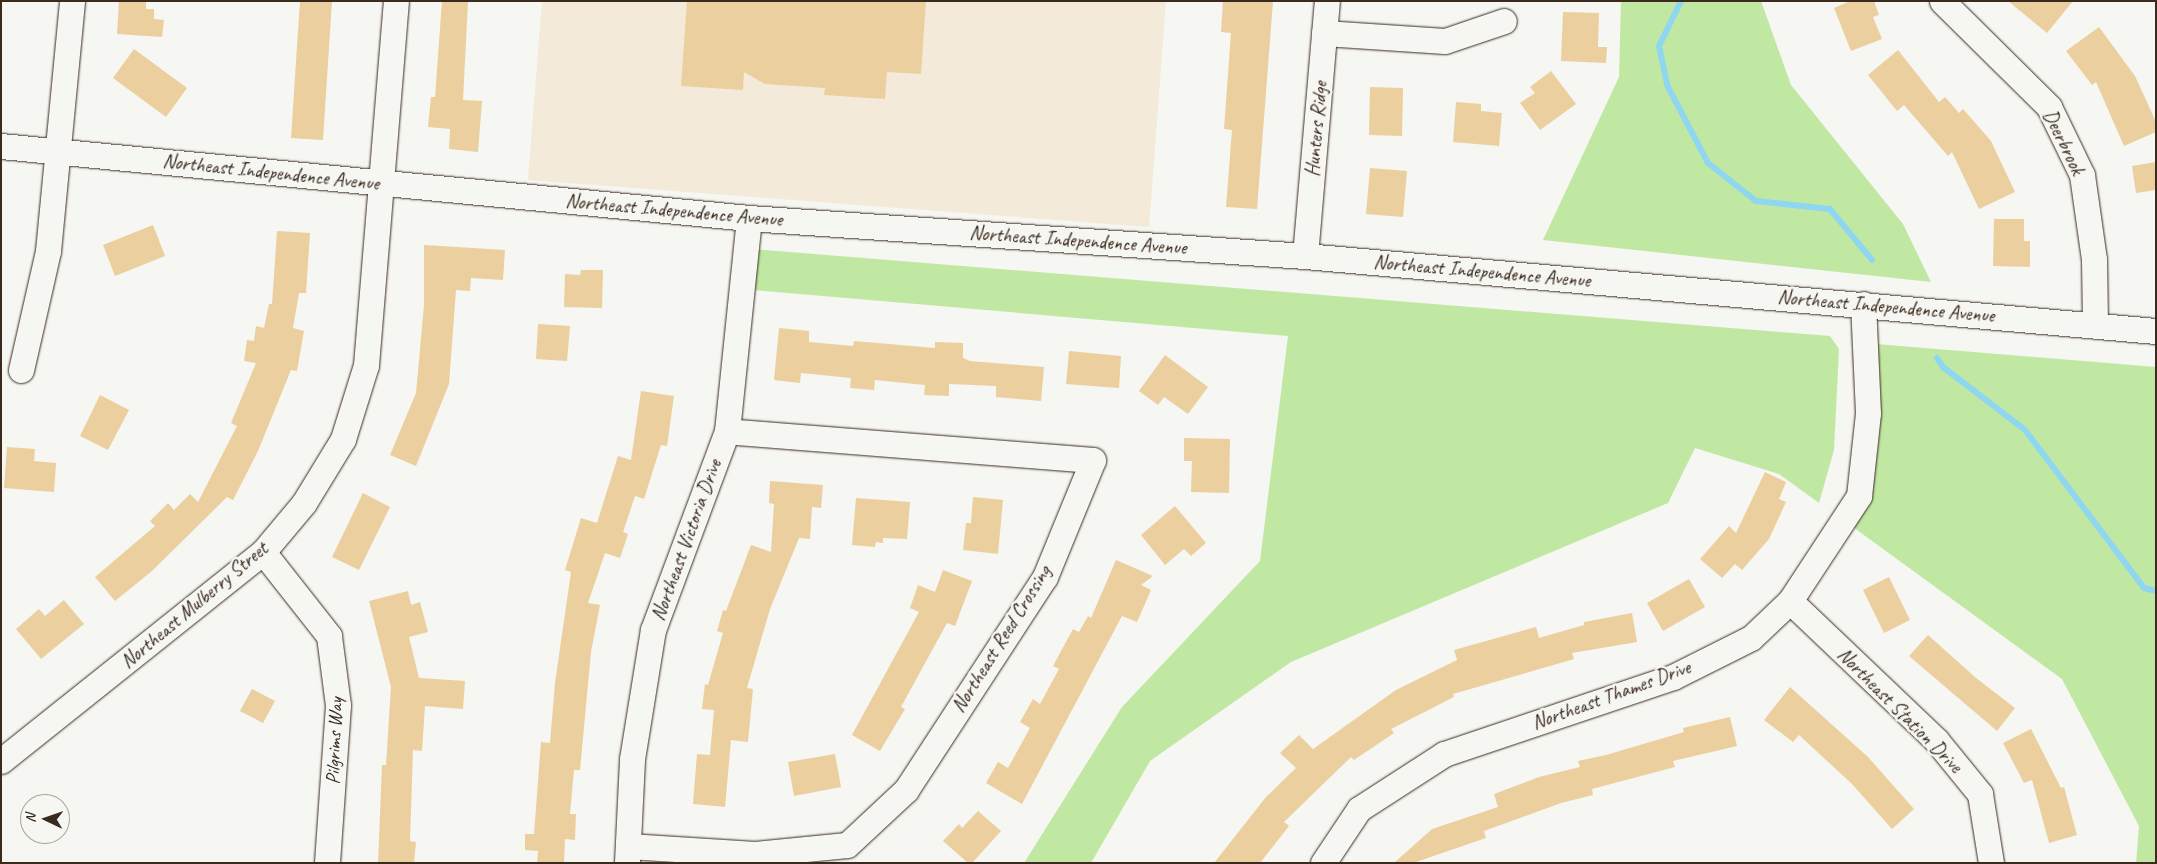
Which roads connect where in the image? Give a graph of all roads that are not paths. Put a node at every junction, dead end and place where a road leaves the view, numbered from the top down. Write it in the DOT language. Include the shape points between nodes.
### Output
graph roads {
  1 [pos="72,1"];
  2 [pos="396,1"];
  3 [pos="1327,1"];
  4 [pos="1942,1"];
  5 [pos="1504,21"];
  6 [pos="1324,33"];
  7 [pos="1,146"];
  8 [pos="60,151"];
  9 [pos="381,184"];
  10 [pos="749,218"];
  11 [pos="1305,256"];
  12 [pos="1863,304"];
  13 [pos="2095,325"];
  14 [pos="2156,331"];
  15 [pos="21,370"];
  16 [pos="727,431"];
  17 [pos="263,552"];
  18 [pos="1790,601"];
  19 [pos="1,761"];
  20 [pos="628,854"];
  21 [pos="327,863"];
  22 [pos="1323,863"];
  23 [pos="1991,863"];
  1 -- 8 [label="street"];
  2 -- 9 [label="street, Northeast Mulberry Street"];
  3 -- 6 [label="street, Hunters Ridge"];
  4 -- 13 [label="street, Deerbrook" via="2049,107 2082,174 2094,259"];
  5 -- 6 [label="street" via="1445,41"];
  6 -- 11 [label="street, Hunters Ridge"];
  7 -- 8 [label="street, Northeast Independence Avenue"];
  8 -- 9 [label="street, Northeast Independence Avenue"];
  8 -- 15 [label="street" via="48,251"];
  9 -- 10 [label="street, Northeast Independence Avenue"];
  9 -- 17 [label="street, Northeast Mulberry Street" via="366,365 343,439 304,503"];
  10 -- 11 [label="street, Northeast Independence Avenue"];
  10 -- 16 [label="street, Northeast Victoria Drive"];
  11 -- 12 [label="street, Northeast Independence Avenue"];
  12 -- 13 [label="street, Northeast Independence Avenue"];
  12 -- 18 [label="street, Northeast Thames Drive" via="1868,413 1859,496"];
  13 -- 14 [label="street, Northeast Independence Avenue"];
  16 -- 20 [label="street, Northeast Victoria Drive" via="653,630 632,759"];
  16 -- 20 [label="street, Northeast Reed Crossing" via="1093,460 1045,577 906,790 847,845 755,854"];
  17 -- 19 [label="street, Northeast Mulberry Street"];
  17 -- 21 [label="street, Pilgrims Way" via="329,636 338,705"];
  18 -- 22 [label="street, Northeast Thames Drive" via="1751,638 1673,677 1444,754 1360,809"];
  18 -- 23 [label="street, Northeast Station Drive" via="1936,740 1980,794"];
}
